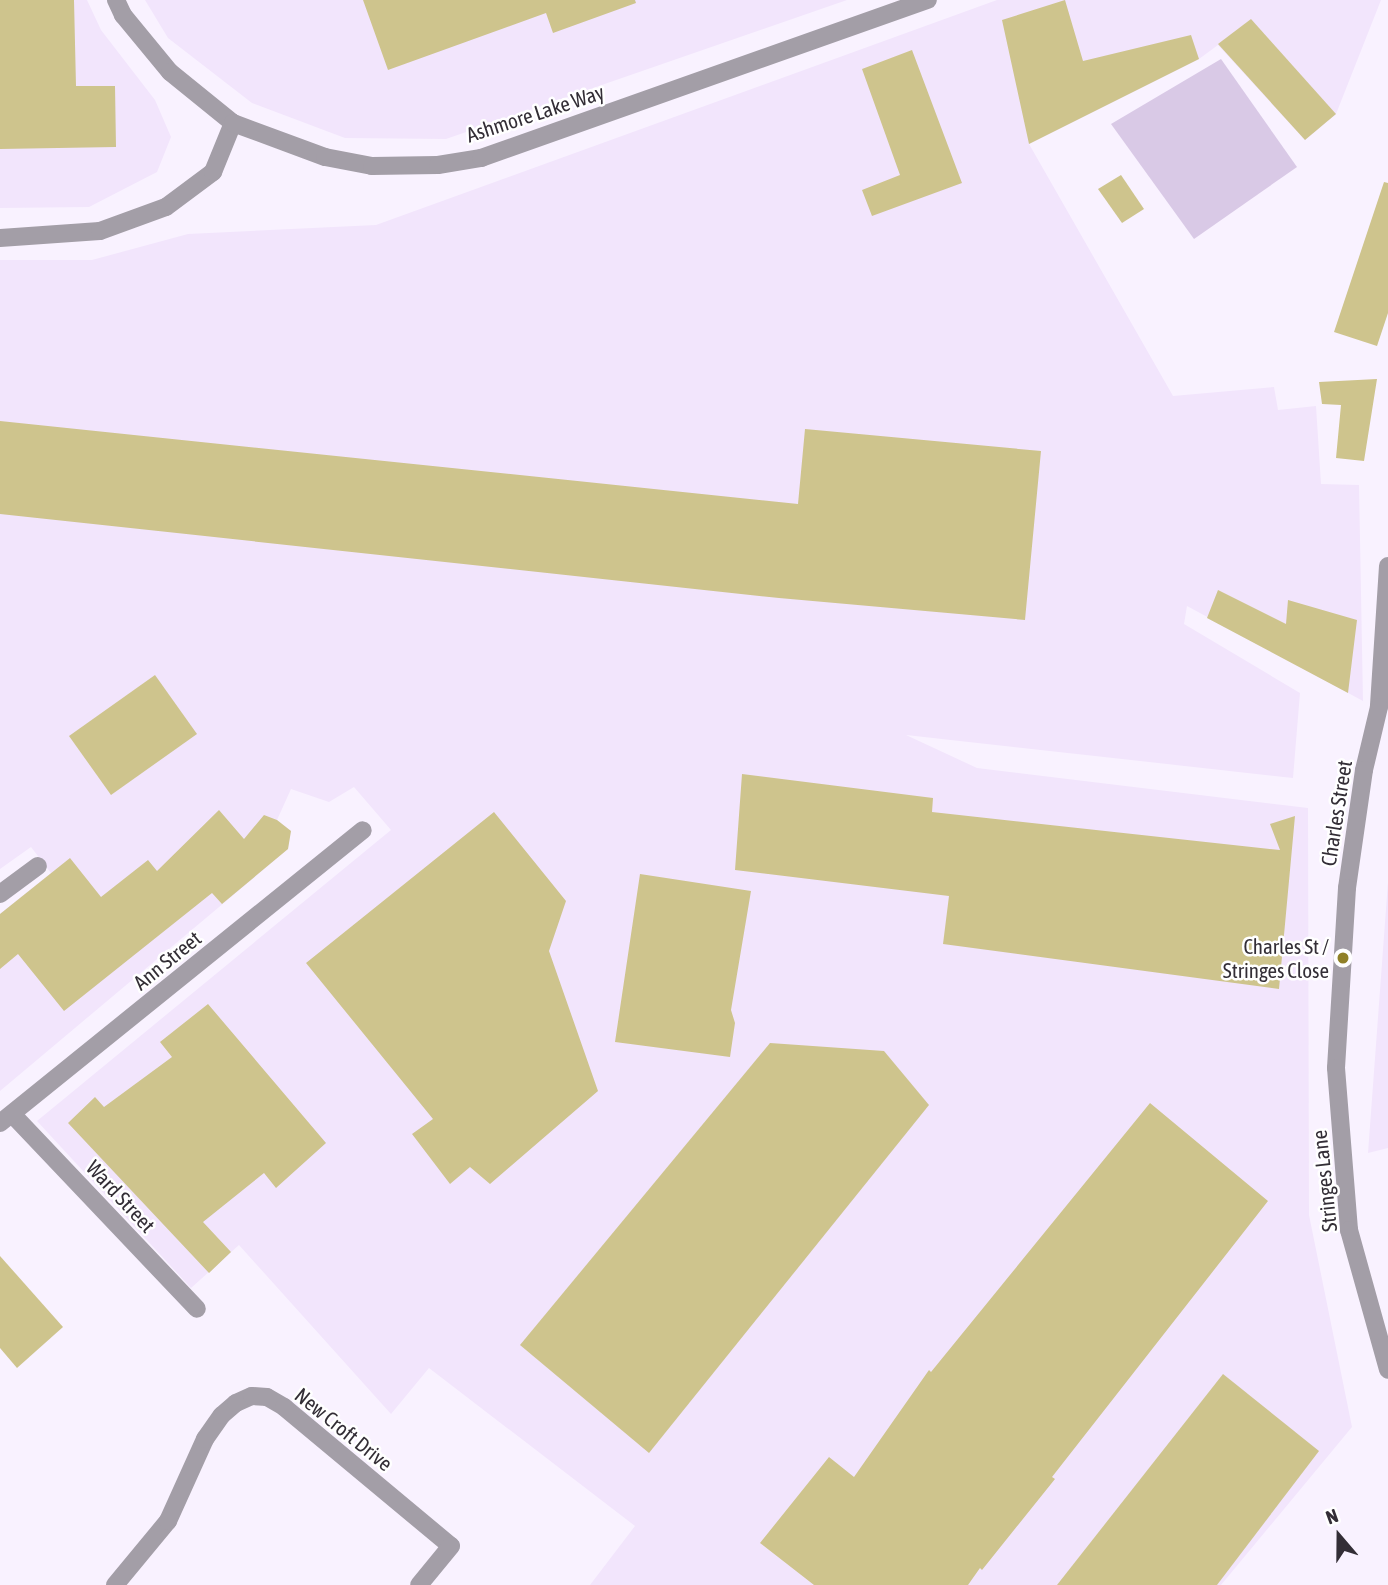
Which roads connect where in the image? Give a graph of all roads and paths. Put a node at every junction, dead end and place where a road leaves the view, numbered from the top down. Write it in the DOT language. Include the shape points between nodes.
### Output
graph roads {
  1 [pos="116,0"];
  2 [pos="928,0"];
  3 [pos="233,124"];
  4 [pos="0,237"];
  5 [pos="1388,566"];
  6 [pos="363,830"];
  7 [pos="38,866"];
  8 [pos="0,894"];
  9 [pos="1336,1068"];
  10 [pos="7,1119"];
  11 [pos="197,1309"];
  12 [pos="1388,1370"];
  13 [pos="115,1585"];
  14 [pos="419,1585"];
  1 -- 3 [label="street, Ashmore Lake Way" via="170,72"];
  2 -- 3 [label="street, Ashmore Lake Way" via="481,158 438,165 372,166 325,157"];
  3 -- 4 [label="street" via="213,173 166,207 100,231"];
  5 -- 9 [label="street, Charles Street" via="1379,707 1364,770 1348,888"];
  6 -- 10 [label="street, Ann Street"];
  7 -- 8 [label="street"];
  9 -- 12 [label="street, Stringes Lane" via="1349,1230"];
  10 -- 11 [label="street, Ward Street"];
  13 -- 14 [label="street, New Croft Drive" via="168,1521 205,1439 222,1415 252,1396 267,1397 284,1407 451,1546"];
}
